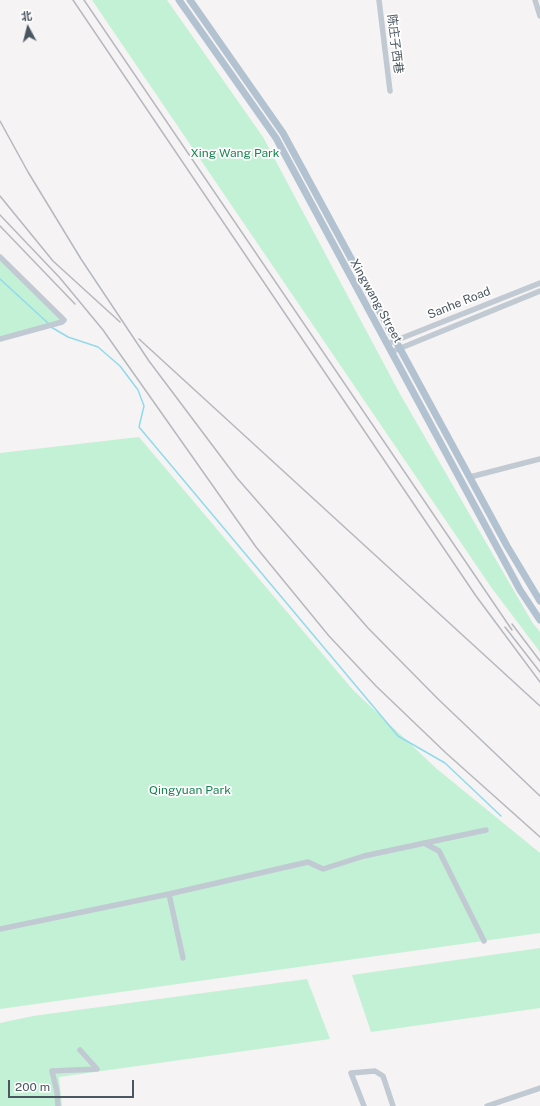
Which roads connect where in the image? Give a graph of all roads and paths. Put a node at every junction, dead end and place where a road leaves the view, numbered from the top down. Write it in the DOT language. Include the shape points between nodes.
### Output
graph roads {
  1 [pos="179,0"];
  2 [pos="190,0"];
  3 [pos="379,0"];
  4 [pos="535,0"];
  5 [pos="540,16"];
  6 [pos="390,91"];
  7 [pos="0,257"];
  8 [pos="540,283"];
  9 [pos="540,291"];
  10 [pos="0,340"];
  11 [pos="396,340"];
  12 [pos="387,344"];
  13 [pos="400,348"];
  14 [pos="391,352"];
  15 [pos="540,459"];
  16 [pos="470,477"];
  17 [pos="540,600"];
  18 [pos="528,604"];
  19 [pos="540,620"];
  20 [pos="486,830"];
  21 [pos="424,843"];
  22 [pos="169,894"];
  23 [pos="0,929"];
  24 [pos="484,941"];
  25 [pos="183,958"];
  26 [pos="80,1050"];
  27 [pos="540,1088"];
  28 [pos="58,1106"];
  29 [pos="364,1106"];
  30 [pos="393,1106"];
  31 [pos="487,1106"];
  1 -- 12 [label="main road, Xingwang Street" via="276,138"];
  2 -- 11 [label="main road, Xingwang Street" via="283,133"];
  3 -- 6 [label="street, 陈庄子西巷"];
  4 -- 5 [label="street"];
  7 -- 10 [label="street" via="64,320"];
  8 -- 11 [label="street, Sanhe Road"];
  9 -- 13 [label="street, Sanhe Road"];
  11 -- 12 [label="street, Sanhe Road"];
  11 -- 13 [label="main road, Xingwang Street"];
  12 -- 14 [label="main road, Xingwang Street"];
  13 -- 14 [label="street, Sanhe Road"];
  13 -- 16 [label="main road, Xingwang Street"];
  14 -- 18 [label="main road, Xingwang Street"];
  15 -- 16 [label="street"];
  16 -- 17 [label="main road, Xingwang Street"];
  17 -- 18 [label="street"];
  18 -- 19 [label="main road, Xingwang Street"];
  20 -- 21 [label="street"];
  21 -- 22 [label="street" via="364,856 323,869 308,862"];
  21 -- 24 [label="street" via="439,851"];
  22 -- 23 [label="street"];
  22 -- 25 [label="street"];
  26 -- 28 [label="street" via="97,1069 52,1071"];
  27 -- 31 [label="street"];
  29 -- 30 [label="street" via="351,1073 375,1071 383,1076"];
}
